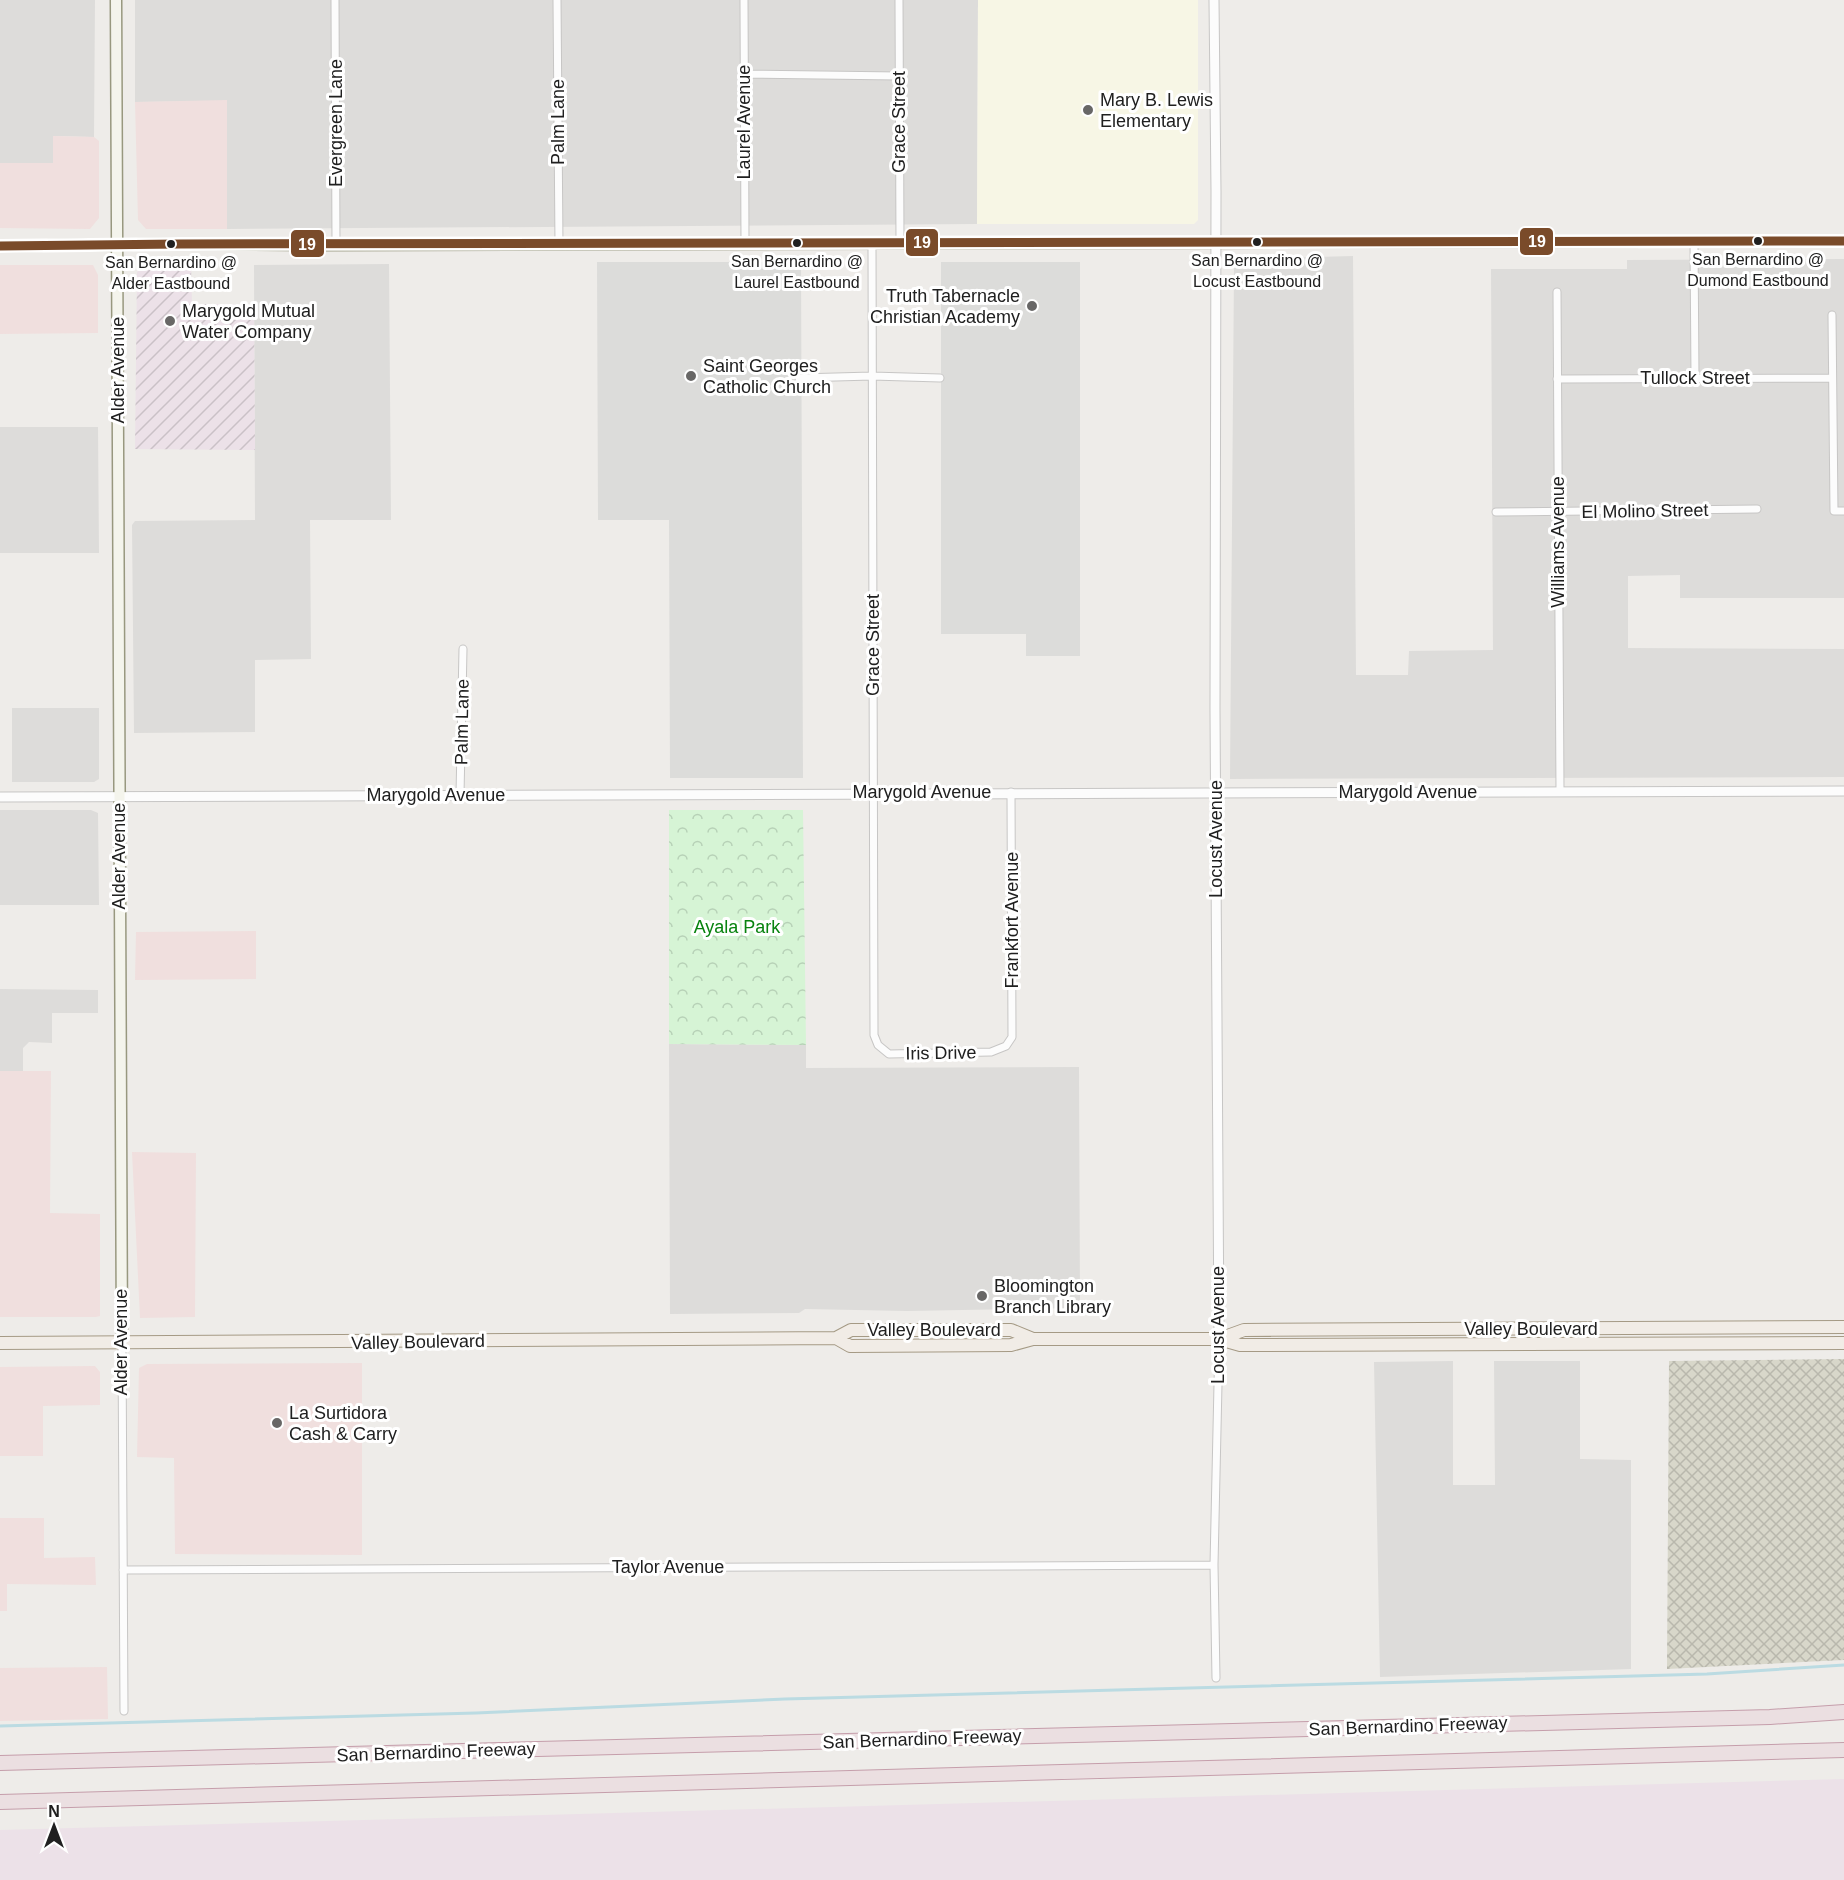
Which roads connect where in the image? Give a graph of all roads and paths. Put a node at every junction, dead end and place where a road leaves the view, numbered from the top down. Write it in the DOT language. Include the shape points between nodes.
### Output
graph roads {
  1 [pos="116,0"];
  2 [pos="335,0"];
  3 [pos="557,0"];
  4 [pos="744,0"];
  5 [pos="899,0"];
  6 [pos="1214,0"];
  7 [pos="744,74"];
  8 [pos="899,76"];
  9 [pos="1694,241"];
  10 [pos="1844,241"];
  11 [pos="1216,243"];
  12 [pos="118,244"];
  13 [pos="745,244"];
  14 [pos="872,244"];
  15 [pos="900,244"];
  16 [pos="336,245"];
  17 [pos="559,245"];
  18 [pos="0,246"];
  19 [pos="1557,292"];
  20 [pos="1832,315"];
  21 [pos="872,376"];
  22 [pos="799,378"];
  23 [pos="940,378"];
  24 [pos="1695,378"];
  25 [pos="1832,378"];
  26 [pos="1557,379"];
  27 [pos="1757,509"];
  28 [pos="1844,511"];
  29 [pos="1496,512"];
  30 [pos="1558,512"];
  31 [pos="463,649"];
  32 [pos="1844,790"];
  33 [pos="1560,791"];
  34 [pos="1011,792"];
  35 [pos="1216,792"];
  36 [pos="873,793"];
  37 [pos="460,795"];
  38 [pos="119,796"];
  39 [pos="0,797"];
  40 [pos="878,1046"];
  41 [pos="1006,1046"];
  42 [pos="1844,1327"];
  43 [pos="1219,1340"];
  44 [pos="0,1343"];
  45 [pos="1844,1343"];
  46 [pos="122,1344"];
  47 [pos="1214,1565"];
  48 [pos="123,1570"];
  49 [pos="1216,1678"];
  50 [pos="124,1711"];
  51 [pos="1844,1712"];
  52 [pos="1844,1750"];
  53 [pos="0,1763"];
  54 [pos="0,1802"];
  1 -- 12 [label="main road, Alder Avenue"];
  2 -- 16 [label="street, Evergreen Lane"];
  3 -- 17 [label="street, Palm Lane"];
  4 -- 7 [label="street, Laurel Avenue"];
  5 -- 8 [label="street, Grace Street"];
  6 -- 11 [label="street, Locust Avenue"];
  7 -- 8 [label="street"];
  7 -- 13 [label="street, Laurel Avenue"];
  8 -- 15 [label="street, Grace Street"];
  9 -- 10 [label="main road"];
  9 -- 11 [label="main road"];
  9 -- 24 [label="street"];
  11 -- 15 [label="main road"];
  11 -- 35 [label="street, Locust Avenue"];
  12 -- 16 [label="main road"];
  12 -- 18 [label="main road"];
  12 -- 38 [label="main road, Alder Avenue"];
  13 -- 14 [label="main road"];
  13 -- 17 [label="main road"];
  14 -- 15 [label="main road"];
  14 -- 21 [label="street, Grace Street"];
  16 -- 17 [label="main road"];
  19 -- 26 [label="street, Williams Avenue"];
  20 -- 25 [label="street"];
  21 -- 22 [label="street"];
  21 -- 23 [label="street"];
  21 -- 36 [label="street, Grace Street"];
  24 -- 25 [label="street, Tullock Street"];
  24 -- 26 [label="street, Tullock Street"];
  25 -- 28 [label="street" via="1833,511"];
  26 -- 30 [label="street, Williams Avenue"];
  27 -- 30 [label="street, El Molino Street"];
  29 -- 30 [label="street, El Molino Street"];
  30 -- 33 [label="street, Williams Avenue"];
  31 -- 37 [label="street, Palm Lane"];
  32 -- 33 [label="street, Marygold Avenue"];
  33 -- 35 [label="street, Marygold Avenue"];
  34 -- 35 [label="street, Marygold Avenue"];
  34 -- 36 [label="street, Marygold Avenue"];
  34 -- 41 [label="street, Frankfort Avenue" via="1013,1025"];
  35 -- 43 [label="street, Locust Avenue"];
  36 -- 37 [label="street, Marygold Avenue"];
  36 -- 40 [label="street, Grace Street" via="874,1035"];
  37 -- 38 [label="street, Marygold Avenue"];
  38 -- 39 [label="street, Marygold Avenue"];
  38 -- 46 [label="main road, Alder Avenue"];
  40 -- 41 [label="street, Iris Drive" via="889,1054 992,1052"];
  42 -- 43 [label="main road, Valley Boulevard" via="1244,1330"];
  43 -- 45 [label="main road, Valley Boulevard" via="1240,1345"];
  43 -- 46 [label="main road, Valley Boulevard" via="1033,1339 1011,1330 851,1330 836,1338"];
  43 -- 47 [label="street, Locust Avenue"];
  44 -- 46 [label="main road, Valley Boulevard"];
  46 -- 48 [label="street, Alder Avenue"];
  47 -- 48 [label="street, Taylor Avenue"];
  47 -- 49 [label="street, Locust Avenue"];
  48 -- 50 [label="street, Alder Avenue"];
  51 -- 53 [label="highway, San Bernardino Freeway"];
  52 -- 54 [label="highway, San Bernardino Freeway"];
}
